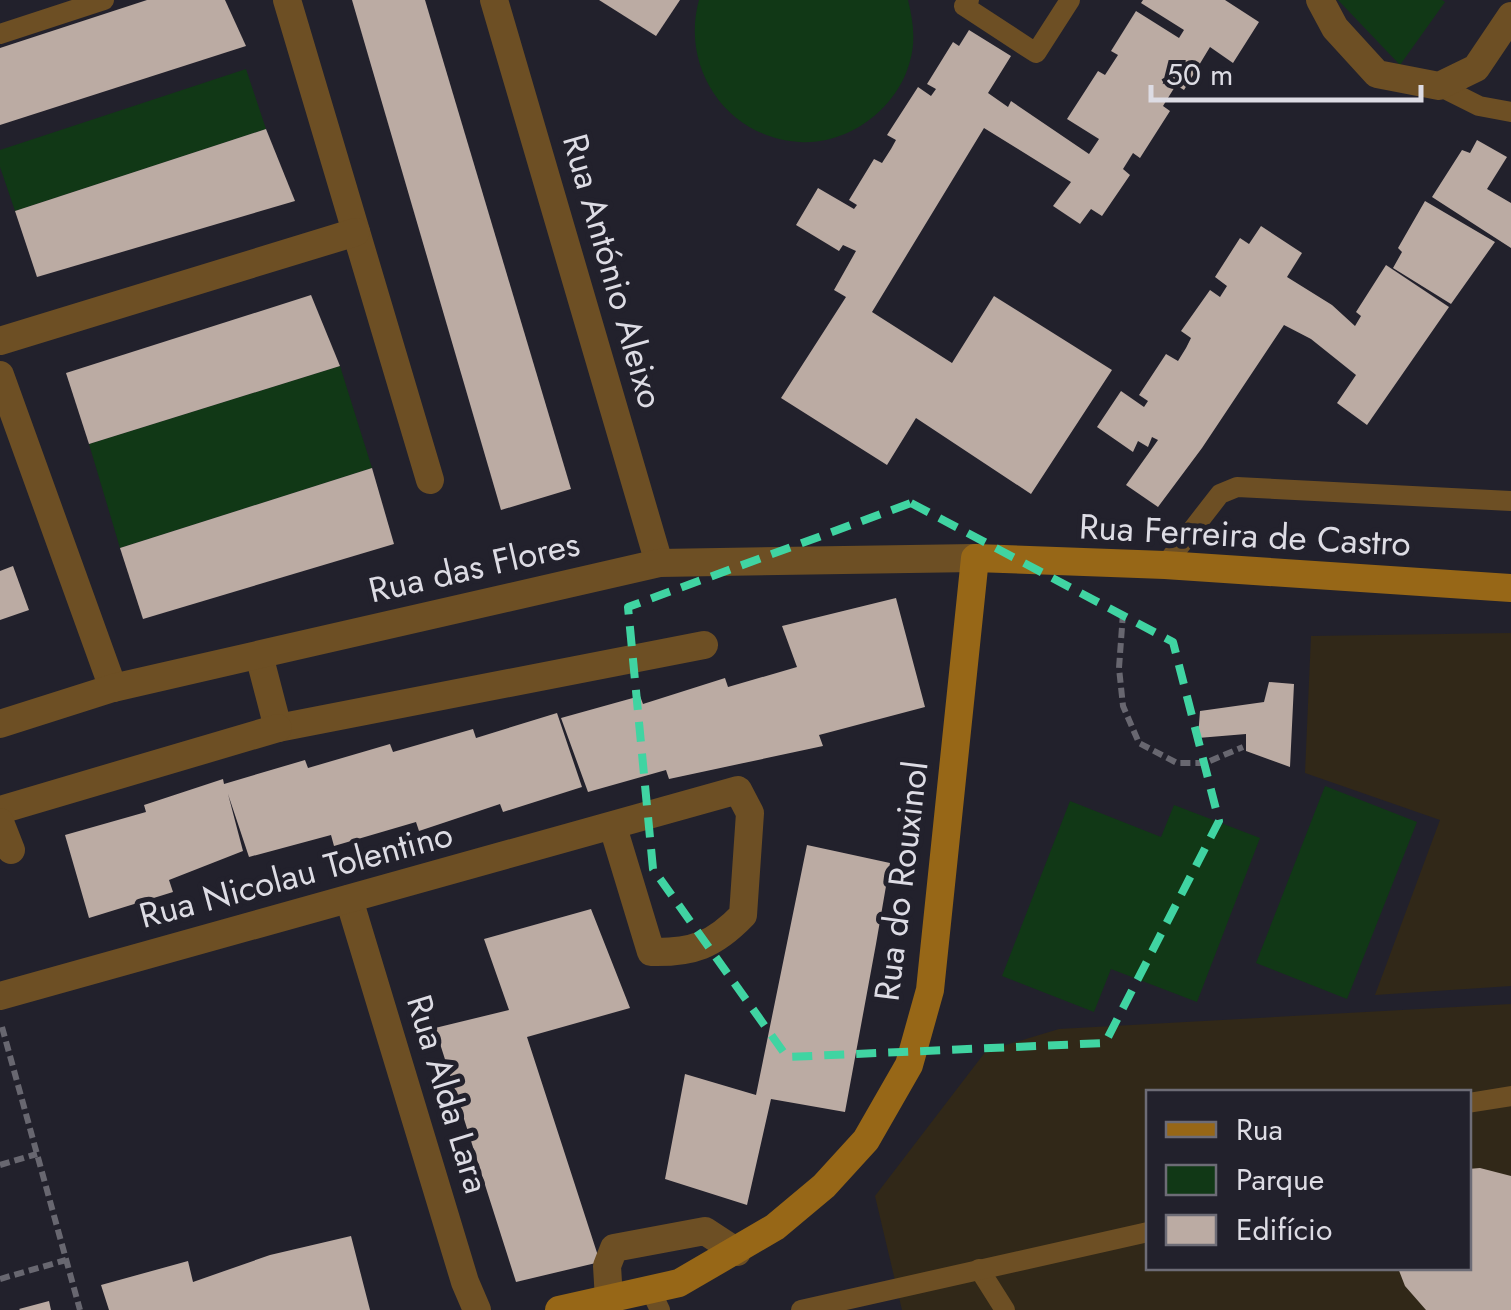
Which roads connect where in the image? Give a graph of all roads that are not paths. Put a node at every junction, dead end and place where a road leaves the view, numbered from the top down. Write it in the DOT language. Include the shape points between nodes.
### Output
graph roads {
  1 [pos="104,0"];
  2 [pos="286,0"];
  3 [pos="494,0"];
  4 [pos="969,0"];
  5 [pos="1070,0"];
  6 [pos="1320,0"];
  7 [pos="1511,16"];
  8 [pos="0,34"];
  9 [pos="1440,86"];
  10 [pos="1511,112"];
  11 [pos="356,232"];
  12 [pos="0,342"];
  13 [pos="0,375"];
  14 [pos="430,480"];
  15 [pos="1511,501"];
  16 [pos="975,558"];
  17 [pos="660,564"];
  18 [pos="1166,566"];
  19 [pos="1511,588"];
  20 [pos="704,645"];
  21 [pos="259,655"];
  22 [pos="113,688"];
  23 [pos="0,724"];
  24 [pos="278,728"];
  25 [pos="0,810"];
  26 [pos="0,822"];
  27 [pos="613,827"];
  28 [pos="12,850"];
  29 [pos="349,899"];
  30 [pos="0,996"];
  31 [pos="1511,1096"];
  32 [pos="1471,1102"];
  33 [pos="1146,1232"];
  34 [pos="736,1252"];
  35 [pos="979,1269"];
  36 [pos="609,1298"];
  37 [pos="655,1300"];
  38 [pos="476,1310"];
  39 [pos="558,1310"];
  40 [pos="800,1310"];
  41 [pos="1005,1310"];
  1 -- 8 [label="lane"];
  2 -- 11 [label="street"];
  3 -- 17 [label="street, Rua António Aleixo"];
  4 -- 5 [label="lane" via="964,6 1036,54"];
  6 -- 9 [label="street" via="1335,28 1377,74"];
  7 -- 9 [label="street" via="1476,68"];
  9 -- 10 [label="lane" via="1479,106"];
  11 -- 12 [label="street"];
  11 -- 14 [label="street"];
  13 -- 22 [label="street"];
  15 -- 18 [label="lane" via="1237,487 1220,494"];
  16 -- 17 [label="street, Rua das Flores"];
  16 -- 18 [label="main road, Rua Ferreira de Castro"];
  16 -- 34 [label="main road, Rua do Rouxinol" via="930,990 909,1065 866,1140 845,1163 775,1227"];
  17 -- 21 [label="street, Rua das Flores"];
  18 -- 19 [label="main road, Rua Ferreira de Castro"];
  20 -- 24 [label="street"];
  21 -- 22 [label="street, Rua das Flores"];
  21 -- 24 [label="street"];
  22 -- 23 [label="street, Rua das Flores"];
  24 -- 25 [label="street"];
  26 -- 28 [label="street"];
  27 -- 27 [label="street, Rua Nicolau Tolentino" via="651,952 681,952 720,938 744,915 750,813 738,790"];
  27 -- 29 [label="street, Rua Nicolau Tolentino"];
  29 -- 30 [label="street, Rua Nicolau Tolentino"];
  29 -- 38 [label="street, Rua Alda Lara"];
  31 -- 32 [label="lane"];
  33 -- 35 [label="lane"];
  34 -- 36 [label="street" via="705,1231 614,1248"];
  34 -- 37 [label="main road, Rua do Rouxinol"];
  35 -- 40 [label="lane"];
  35 -- 41 [label="lane"];
  36 -- 37 [label="main road, Rua do Rouxinol"];
  36 -- 39 [label="main road, Rua do Rouxinol"];
}
